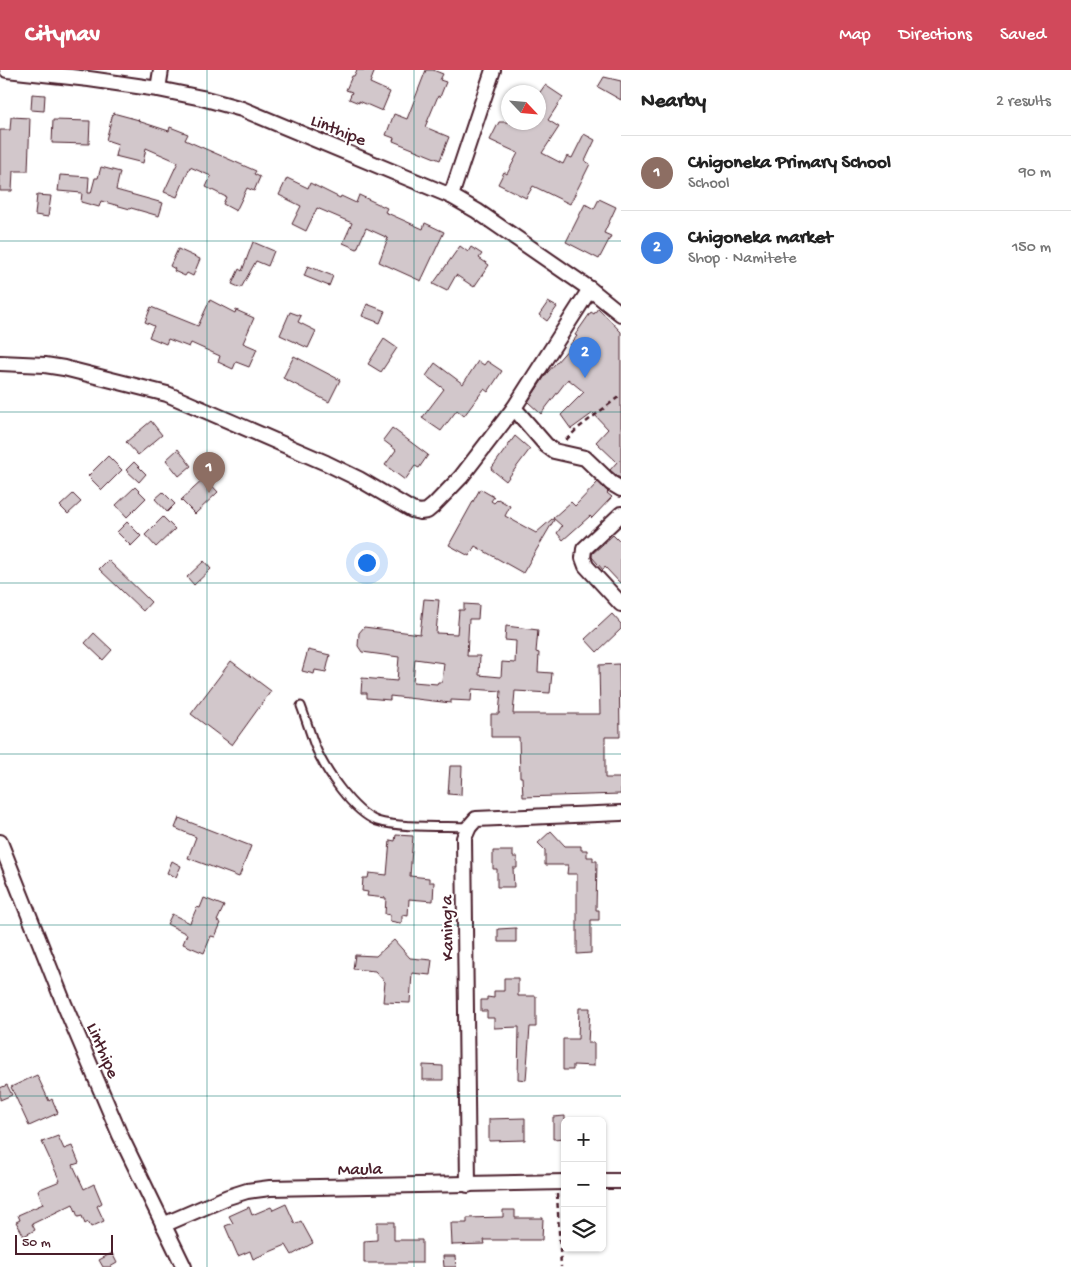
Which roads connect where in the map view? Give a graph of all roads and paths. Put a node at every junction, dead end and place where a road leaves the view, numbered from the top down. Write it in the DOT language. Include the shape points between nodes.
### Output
graph roads {
  1 [pos="7,70"];
  2 [pos="161,70"];
  3 [pos="493,70"];
  4 [pos="158,89"];
  5 [pos="451,196"];
  6 [pos="590,289"];
  7 [pos="621,314"];
  8 [pos="0,363"];
  9 [pos="621,395"];
  10 [pos="514,408"];
  11 [pos="554,451"];
  12 [pos="621,489"];
  13 [pos="621,514"];
  14 [pos="621,604"];
  15 [pos="301,706"];
  16 [pos="621,814"];
  17 [pos="469,827"];
  18 [pos="0,842"];
  19 [pos="606,1181"];
  20 [pos="621,1181"];
  21 [pos="560,1182"];
  22 [pos="468,1185"];
  23 [pos="163,1225"];
  24 [pos="184,1267"];
  25 [pos="560,1267"];
  1 -- 4 [label="street, Linthipe"];
  2 -- 4 [label="street"];
  3 -- 5 [label="street"];
  4 -- 5 [label="street, Linthipe" via="242,109"];
  5 -- 6 [label="street, Linthipe"];
  6 -- 7 [label="street, Linthipe"];
  6 -- 10 [label="street"];
  8 -- 10 [label="street" via="64,368 167,394 326,463 420,512 427,511 461,478"];
  9 -- 11 [label="path"];
  10 -- 11 [label="street"];
  11 -- 12 [label="street" via="585,458"];
  13 -- 14 [label="street" via="584,549 583,558 586,566"];
  15 -- 17 [label="lane" via="325,766 354,806 365,815 393,824"];
  16 -- 17 [label="street" via="487,818 476,819"];
  17 -- 22 [label="street, Kaning'a" via="464,838"];
  18 -- 23 [label="street, Linthipe" via="65,1006"];
  19 -- 20 [label="street"];
  21 -- 22 [label="street, Maula"];
  21 -- 25 [label="path"];
  22 -- 23 [label="street, Maula" via="247,1191"];
  23 -- 24 [label="street, Linthipe"];
}
